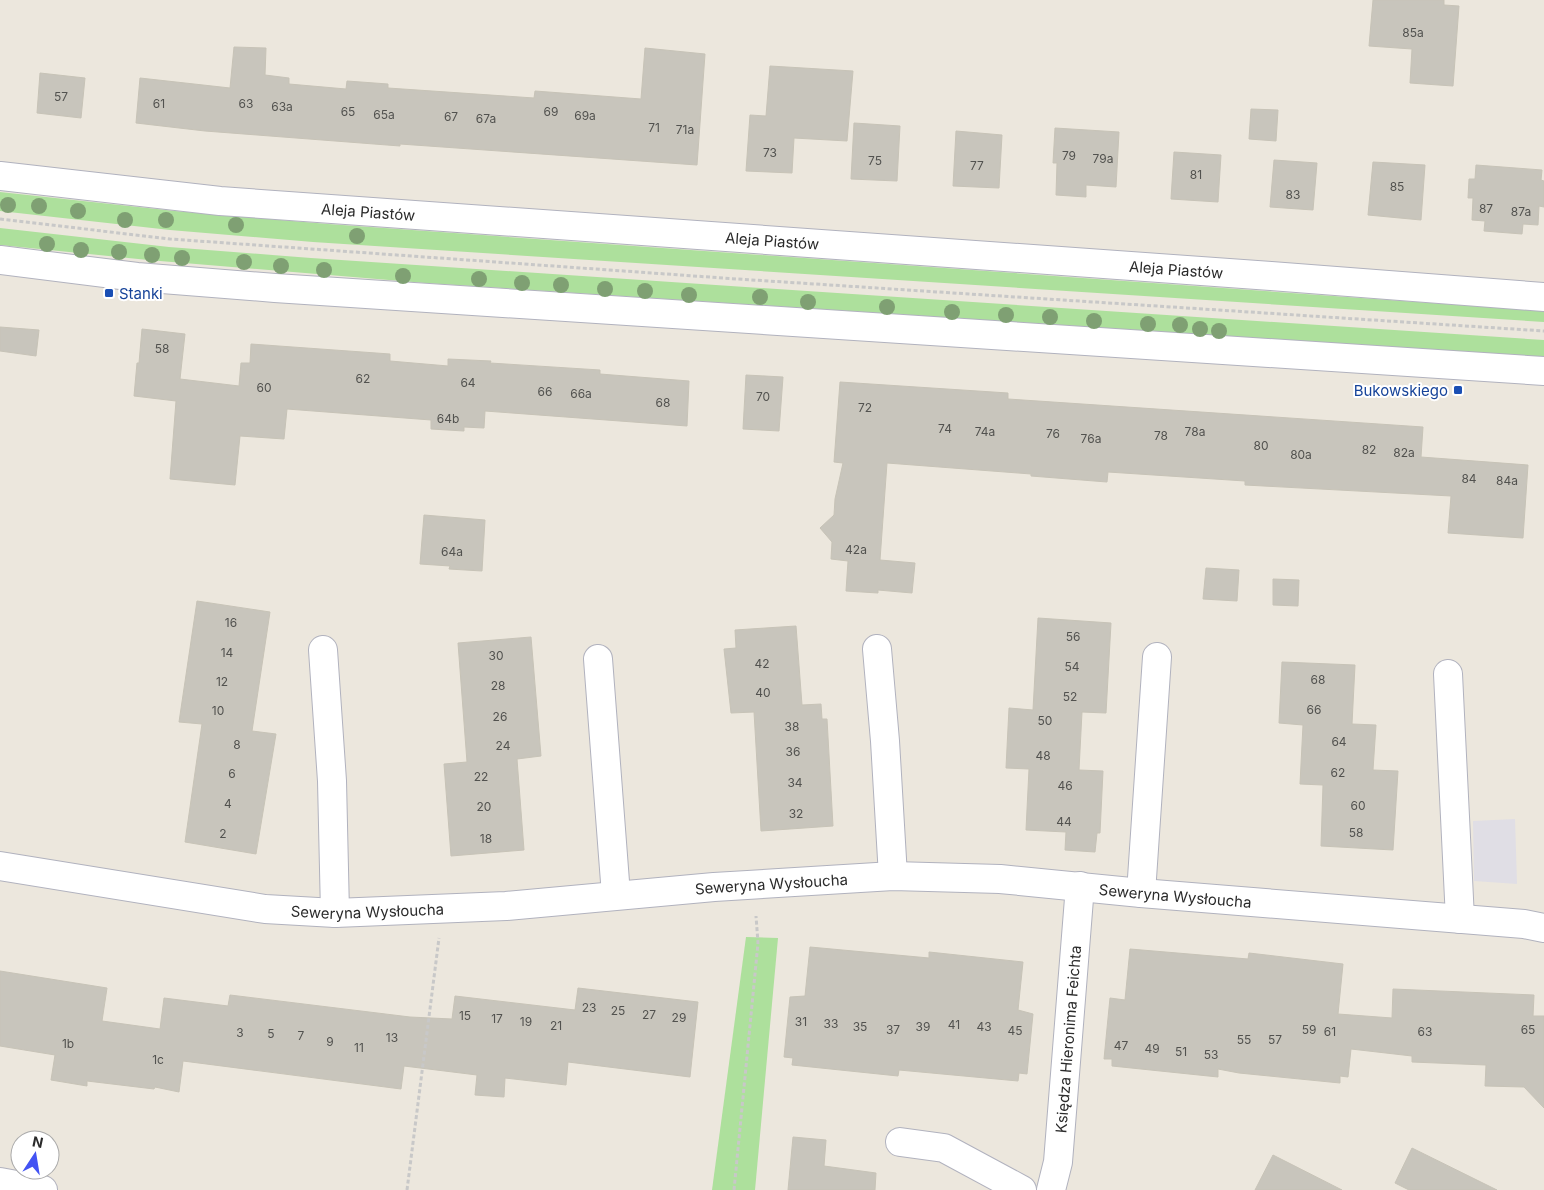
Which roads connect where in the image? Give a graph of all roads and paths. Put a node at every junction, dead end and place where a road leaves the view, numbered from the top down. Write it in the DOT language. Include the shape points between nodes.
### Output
graph roads {
  1 [pos="0,176"];
  2 [pos="0,219"];
  3 [pos="0,260"];
  4 [pos="1544,297"];
  5 [pos="1544,331"];
  6 [pos="1544,371"];
  7 [pos="876,649"];
  8 [pos="324,650"];
  9 [pos="1157,657"];
  10 [pos="598,659"];
  11 [pos="1448,674"];
  12 [pos="0,866"];
  13 [pos="893,876"];
  14 [pos="1080,886"];
  15 [pos="1141,892"];
  16 [pos="616,895"];
  17 [pos="443,908"];
  18 [pos="336,913"];
  19 [pos="1460,919"];
  20 [pos="1544,928"];
  21 [pos="758,943"];
  22 [pos="900,1142"];
  23 [pos="0,1182"];
  24 [pos="43,1190"];
  25 [pos="407,1190"];
  26 [pos="734,1190"];
  27 [pos="1022,1190"];
  28 [pos="1051,1190"];
  1 -- 4 [label="street, Aleja Piastów" via="220,201"];
  2 -- 5 [label="path" via="170,239"];
  3 -- 6 [label="street" via="137,277 275,288"];
  7 -- 13 [label="street"];
  8 -- 18 [label="street"];
  9 -- 15 [label="street"];
  10 -- 16 [label="street"];
  11 -- 19 [label="street"];
  12 -- 18 [label="street, Seweryna Wysłoucha" via="265,909"];
  13 -- 14 [label="street, Seweryna Wysłoucha" via="1000,879"];
  13 -- 16 [label="street, Seweryna Wysłoucha"];
  14 -- 15 [label="street, Seweryna Wysłoucha"];
  14 -- 28 [label="street, Księdza Hieronima Feichta" via="1058,1162"];
  15 -- 19 [label="street, Seweryna Wysłoucha"];
  16 -- 17 [label="street, Seweryna Wysłoucha" via="506,906"];
  17 -- 18 [label="street, Seweryna Wysłoucha"];
  17 -- 25 [label="path"];
  19 -- 20 [label="street, Seweryna Wysłoucha"];
  21 -- 26 [label="path"];
  22 -- 27 [label="street" via="944,1148"];
  23 -- 24 [label="street"];
}
